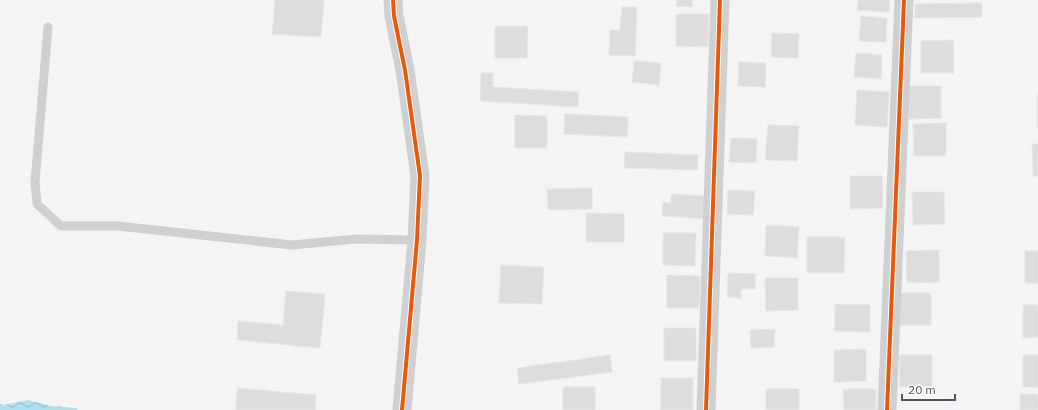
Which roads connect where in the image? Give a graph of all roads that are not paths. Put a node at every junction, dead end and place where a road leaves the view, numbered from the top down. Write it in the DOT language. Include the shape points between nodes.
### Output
graph roads {
  1 [pos="394,0"];
  2 [pos="720,0"];
  3 [pos="904,0"];
  4 [pos="48,27"];
  5 [pos="417,240"];
  6 [pos="402,410"];
  7 [pos="706,410"];
  8 [pos="887,410"];
  1 -- 5 [label="street" via="394,16 405,70 420,176"];
  2 -- 7 [label="street"];
  3 -- 8 [label="street"];
  4 -- 5 [label="lane" via="35,182 37,204 61,226 118,226 292,245 356,239"];
  5 -- 6 [label="street"];
}
